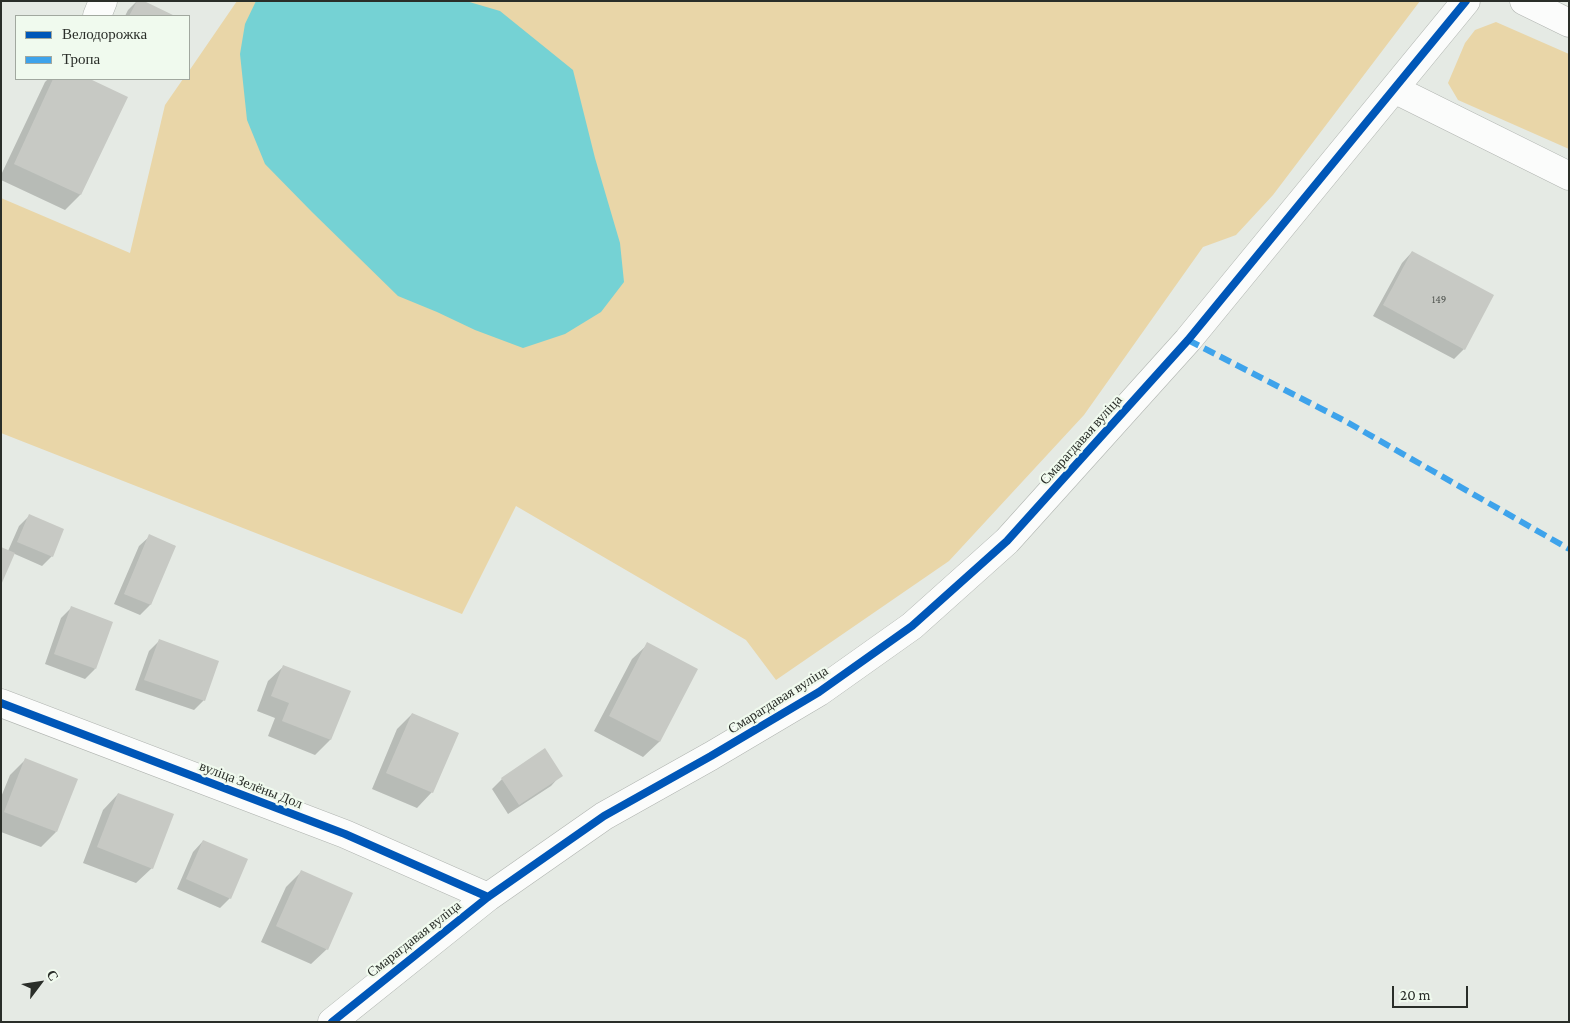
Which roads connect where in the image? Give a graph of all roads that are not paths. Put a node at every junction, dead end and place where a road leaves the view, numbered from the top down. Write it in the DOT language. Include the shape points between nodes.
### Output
graph roads {
  1 [pos="103,1"];
  2 [pos="1466,1"];
  3 [pos="1524,1"];
  4 [pos="97,15"];
  5 [pos="1569,23"];
  6 [pos="1394,88"];
  7 [pos="1569,176"];
  8 [pos="1,703"];
  9 [pos="488,897"];
  10 [pos="332,1022"];
  1 -- 4 [label="street"];
  2 -- 6 [label="street, Смарагдавая вуліца"];
  3 -- 5 [label="street"];
  6 -- 7 [label="street"];
  6 -- 9 [label="street, Смарагдавая вуліца" via="1188,340 1007,541 912,626 819,692 604,816"];
  8 -- 9 [label="street, вуліца Зелёны Дол" via="345,834"];
  9 -- 10 [label="street, Смарагдавая вуліца"];
}
